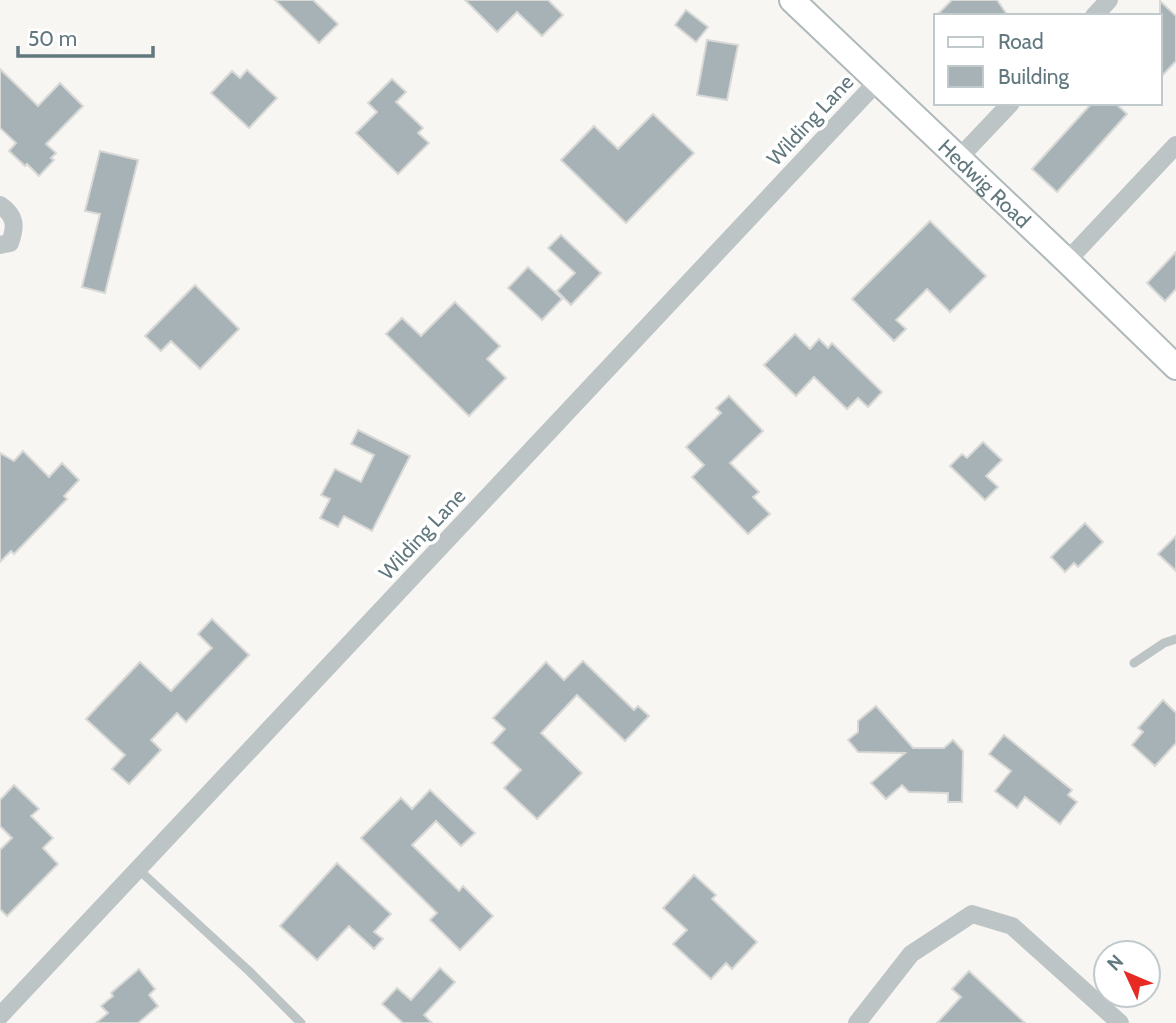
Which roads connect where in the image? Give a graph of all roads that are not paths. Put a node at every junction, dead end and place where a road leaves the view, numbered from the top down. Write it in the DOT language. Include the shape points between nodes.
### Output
graph roads {
  1 [pos="792,0"];
  2 [pos="1109,0"];
  3 [pos="1096,14"];
  4 [pos="877,82"];
  5 [pos="1009,105"];
  6 [pos="1176,145"];
  7 [pos="958,159"];
  8 [pos="0,205"];
  9 [pos="0,245"];
  10 [pos="1067,261"];
  11 [pos="1176,367"];
  12 [pos="1176,639"];
  13 [pos="1134,663"];
  14 [pos="139,870"];
  15 [pos="0,1016"];
  16 [pos="301,1023"];
  17 [pos="857,1023"];
  18 [pos="1120,1023"];
  1 -- 4 [label="street, Hedwig Road"];
  2 -- 3 [label="street"];
  4 -- 7 [label="street, Hedwig Road"];
  4 -- 14 [label="street, Wilding Lane"];
  5 -- 7 [label="street"];
  6 -- 10 [label="street"];
  7 -- 10 [label="street, Hedwig Road"];
  8 -- 9 [label="street" via="13,216 15,228 10,243"];
  10 -- 11 [label="street, Hedwig Road"];
  12 -- 13 [label="lane"];
  14 -- 15 [label="street, Wilding Lane"];
  14 -- 16 [label="lane"];
  17 -- 18 [label="street" via="911,954 972,914 1013,926"];
}
